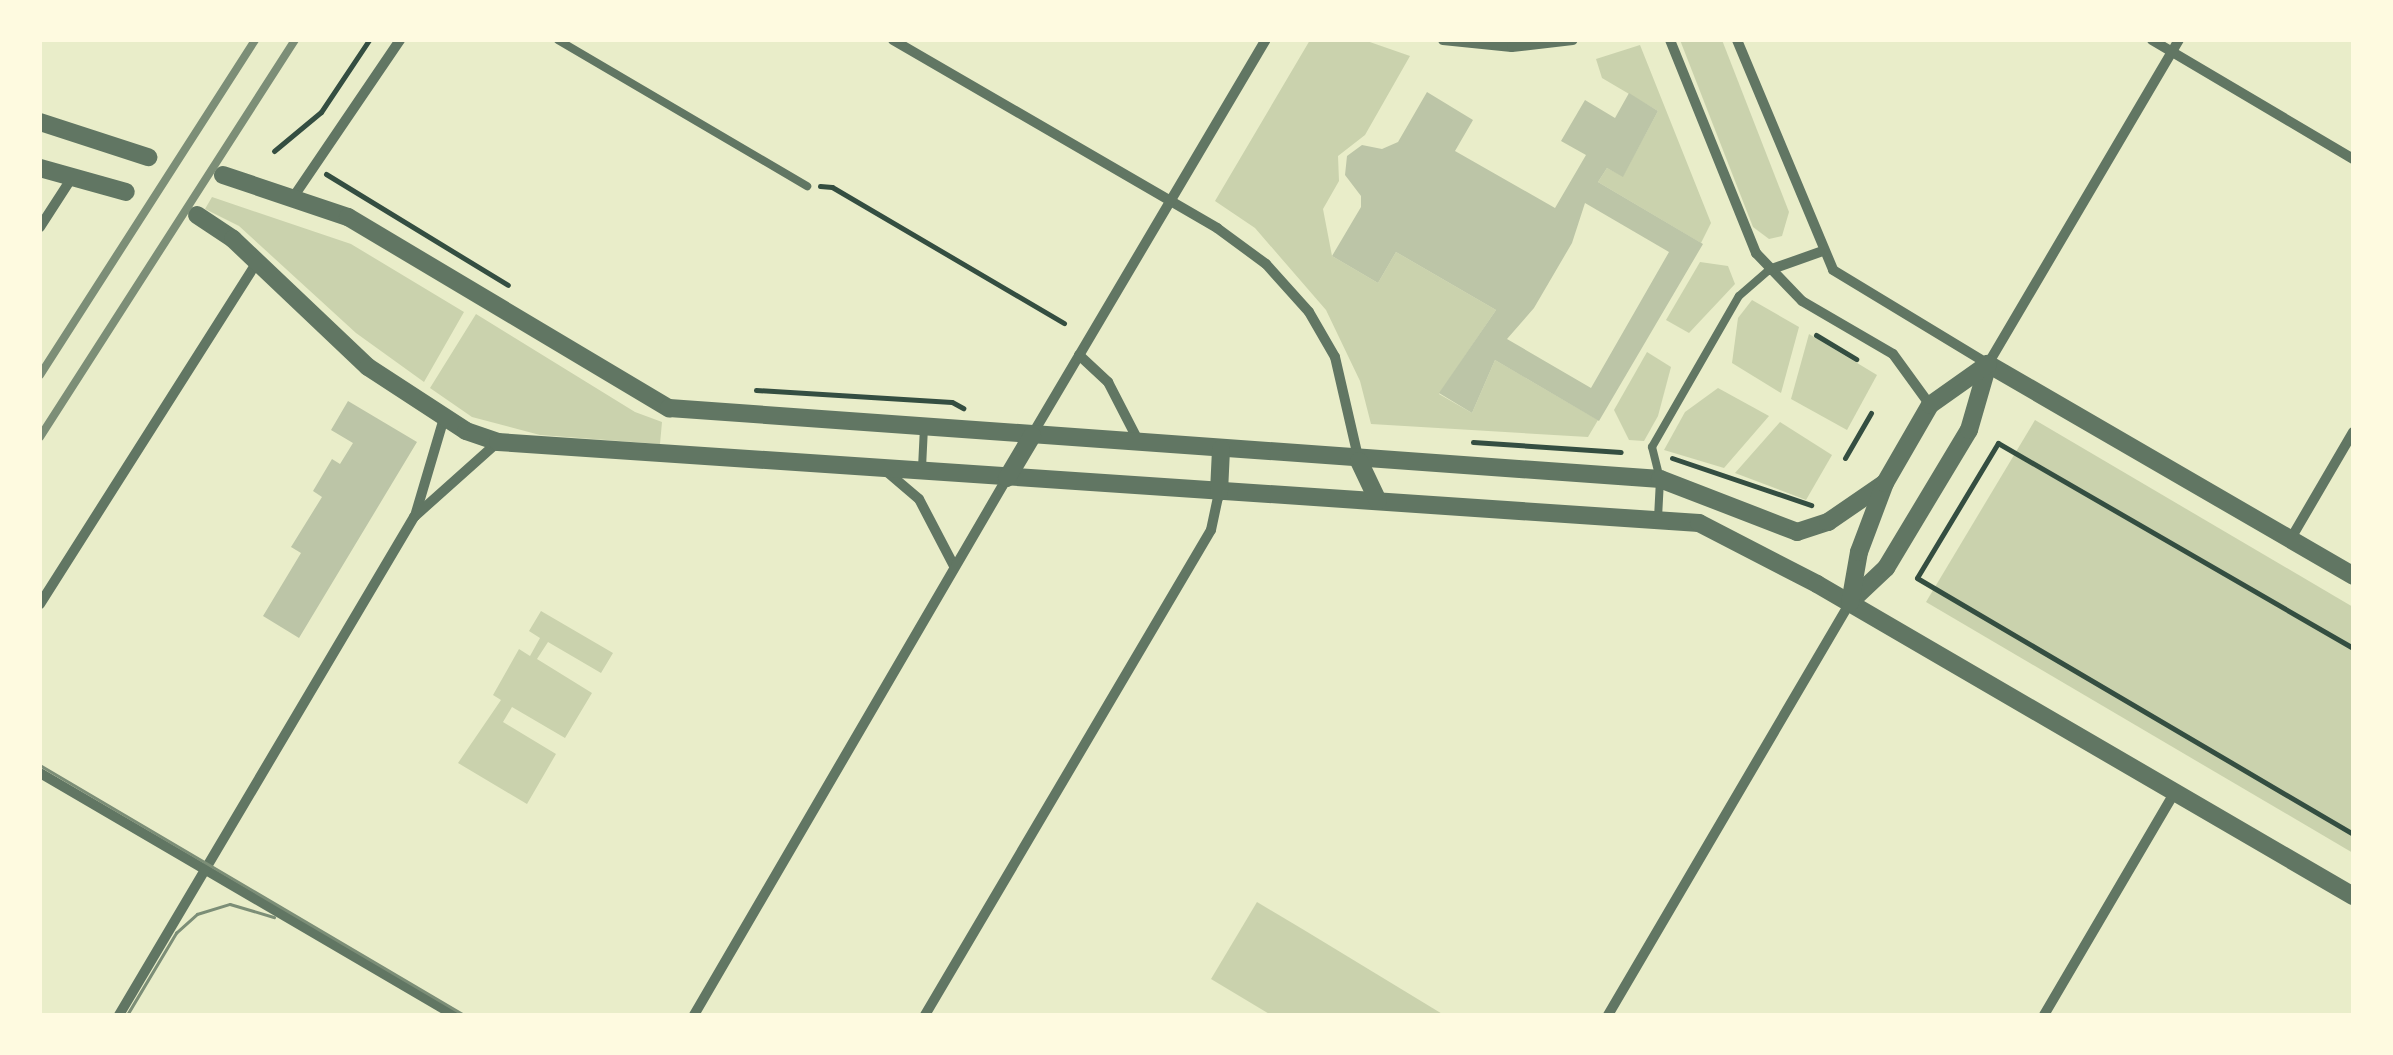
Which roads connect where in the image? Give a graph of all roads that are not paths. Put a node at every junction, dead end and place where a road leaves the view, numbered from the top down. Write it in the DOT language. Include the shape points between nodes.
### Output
graph roads {
  1 [pos="400,40"];
  2 [pos="558,40"];
  3 [pos="894,40"];
  4 [pos="1266,40"];
  5 [pos="1443,40"];
  6 [pos="1573,40"];
  7 [pos="1670,40"];
  8 [pos="1737,40"];
  9 [pos="2152,40"];
  10 [pos="2180,40"];
  11 [pos="2172,52"];
  12 [pos="40,122"];
  13 [pos="148,157"];
  14 [pos="2353,158"];
  15 [pos="40,168"];
  16 [pos="223,176"];
  17 [pos="71,179"];
  18 [pos="808,186"];
  19 [pos="126,192"];
  20 [pos="294,196"];
  21 [pos="1170,200"];
  22 [pos="197,216"];
  23 [pos="40,227"];
  24 [pos="1820,252"];
  25 [pos="256,263"];
  26 [pos="1769,270"];
  27 [pos="1079,355"];
  28 [pos="1988,364"];
  29 [pos="1930,405"];
  30 [pos="444,418"];
  31 [pos="924,427"];
  32 [pos="2353,432"];
  33 [pos="1032,436"];
  34 [pos="498,442"];
  35 [pos="1140,443"];
  36 [pos="1221,449"];
  37 [pos="1360,461"];
  38 [pos="883,470"];
  39 [pos="922,472"];
  40 [pos="1007,478"];
  41 [pos="1660,479"];
  42 [pos="1885,483"];
  43 [pos="1220,492"];
  44 [pos="1378,501"];
  45 [pos="414,517"];
  46 [pos="1658,518"];
  47 [pos="2290,540"];
  48 [pos="954,566"];
  49 [pos="2353,576"];
  50 [pos="1850,603"];
  51 [pos="40,604"];
  52 [pos="40,773"];
  53 [pos="2175,792"];
  54 [pos="206,871"];
  55 [pos="2353,896"];
  56 [pos="119,1015"];
  57 [pos="454,1015"];
  58 [pos="694,1015"];
  59 [pos="925,1015"];
  60 [pos="1608,1015"];
  61 [pos="2044,1015"];
  1 -- 20 [label="street"];
  2 -- 18 [label="lane"];
  3 -- 21 [label="street"];
  4 -- 21 [label="street"];
  5 -- 6 [label="street" via="1518,47"];
  7 -- 26 [label="street" via="1745,233"];
  8 -- 24 [label="street"];
  9 -- 11 [label="street"];
  10 -- 11 [label="street"];
  11 -- 14 [label="street"];
  11 -- 28 [label="street"];
  12 -- 13 [label="street"];
  15 -- 17 [label="street"];
  16 -- 20 [label="street"];
  17 -- 19 [label="street"];
  17 -- 23 [label="street"];
  20 -- 31 [label="street" via="348,217 669,408"];
  21 -- 27 [label="street"];
  21 -- 37 [label="street" via="1253,252 1309,312 1340,368"];
  22 -- 25 [label="street"];
  24 -- 26 [label="street"];
  24 -- 28 [label="street" via="1849,283"];
  25 -- 30 [label="street" via="368,367"];
  25 -- 51 [label="street"];
  26 -- 29 [label="street" via="1802,301 1893,354"];
  26 -- 41 [label="lane" via="1739,296 1652,448"];
  27 -- 33 [label="street"];
  27 -- 35 [label="street" via="1108,382"];
  28 -- 29 [label="street"];
  28 -- 47 [label="street"];
  28 -- 50 [label="street" via="1968,430 1886,568"];
  29 -- 42 [label="street"];
  30 -- 34 [label="street"];
  30 -- 45 [label="street"];
  31 -- 33 [label="street"];
  31 -- 39 [label="lane"];
  32 -- 47 [label="street"];
  33 -- 35 [label="street"];
  33 -- 40 [label="street"];
  34 -- 38 [label="street"];
  34 -- 45 [label="street"];
  35 -- 36 [label="street"];
  36 -- 37 [label="street"];
  36 -- 43 [label="street"];
  37 -- 41 [label="street"];
  37 -- 44 [label="street"];
  38 -- 39 [label="street"];
  38 -- 48 [label="street" via="919,499"];
  39 -- 40 [label="street"];
  40 -- 43 [label="street"];
  40 -- 48 [label="street"];
  41 -- 42 [label="street" via="1797,532 1828,522"];
  41 -- 46 [label="lane"];
  42 -- 50 [label="street" via="1859,552"];
  43 -- 44 [label="street"];
  43 -- 59 [label="street" via="1212,530"];
  44 -- 46 [label="street"];
  45 -- 54 [label="street"];
  46 -- 50 [label="street" via="1718,530"];
  47 -- 49 [label="street"];
  48 -- 58 [label="street"];
  50 -- 53 [label="street"];
  50 -- 60 [label="street"];
  52 -- 54 [label="street"];
  53 -- 55 [label="street"];
  53 -- 61 [label="street"];
  54 -- 56 [label="street"];
  54 -- 57 [label="street"];
}
